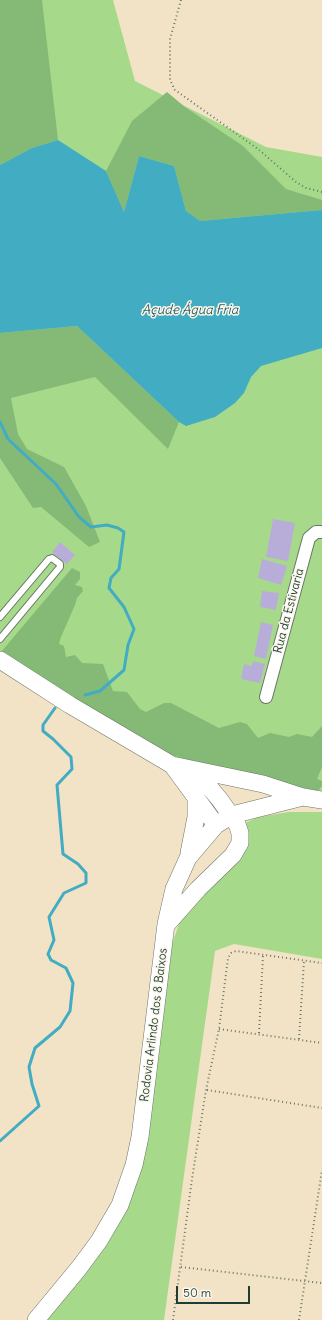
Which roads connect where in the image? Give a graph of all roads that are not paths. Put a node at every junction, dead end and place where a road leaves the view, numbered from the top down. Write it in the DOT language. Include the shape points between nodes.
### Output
graph roads {
  1 [pos="321,532"];
  2 [pos="0,617"];
  3 [pos="0,639"];
  4 [pos="0,660"];
  5 [pos="266,697"];
  6 [pos="172,765"];
  7 [pos="196,771"];
  8 [pos="196,796"];
  9 [pos="316,797"];
  10 [pos="232,815"];
  11 [pos="216,825"];
  12 [pos="188,858"];
  13 [pos="166,924"];
  14 [pos="36,1320"];
  1 -- 5 [label="street, Rua da Estivaria" via="316,532 309,538"];
  2 -- 3 [label="lane" via="49,559 52,558 60,564"];
  4 -- 6 [label="main road"];
  6 -- 7 [label="main road"];
  6 -- 8 [label="main road"];
  7 -- 9 [label="main road"];
  7 -- 10 [label="main road"];
  8 -- 11 [label="main road"];
  8 -- 12 [label="main road" via="196,817"];
  9 -- 10 [label="main road, Rodovia Arlindo dos 8 Baixos"];
  10 -- 11 [label="main road, Rodovia Arlindo dos 8 Baixos"];
  10 -- 13 [label="main road" via="240,833 237,850"];
  11 -- 12 [label="main road, Rodovia Arlindo dos 8 Baixos"];
  12 -- 13 [label="main road, Rodovia Arlindo dos 8 Baixos" via="174,889"];
  13 -- 14 [label="main road, Rodovia Arlindo dos 8 Baixos" via="140,1137 134,1165 120,1205 99,1241"];
}
